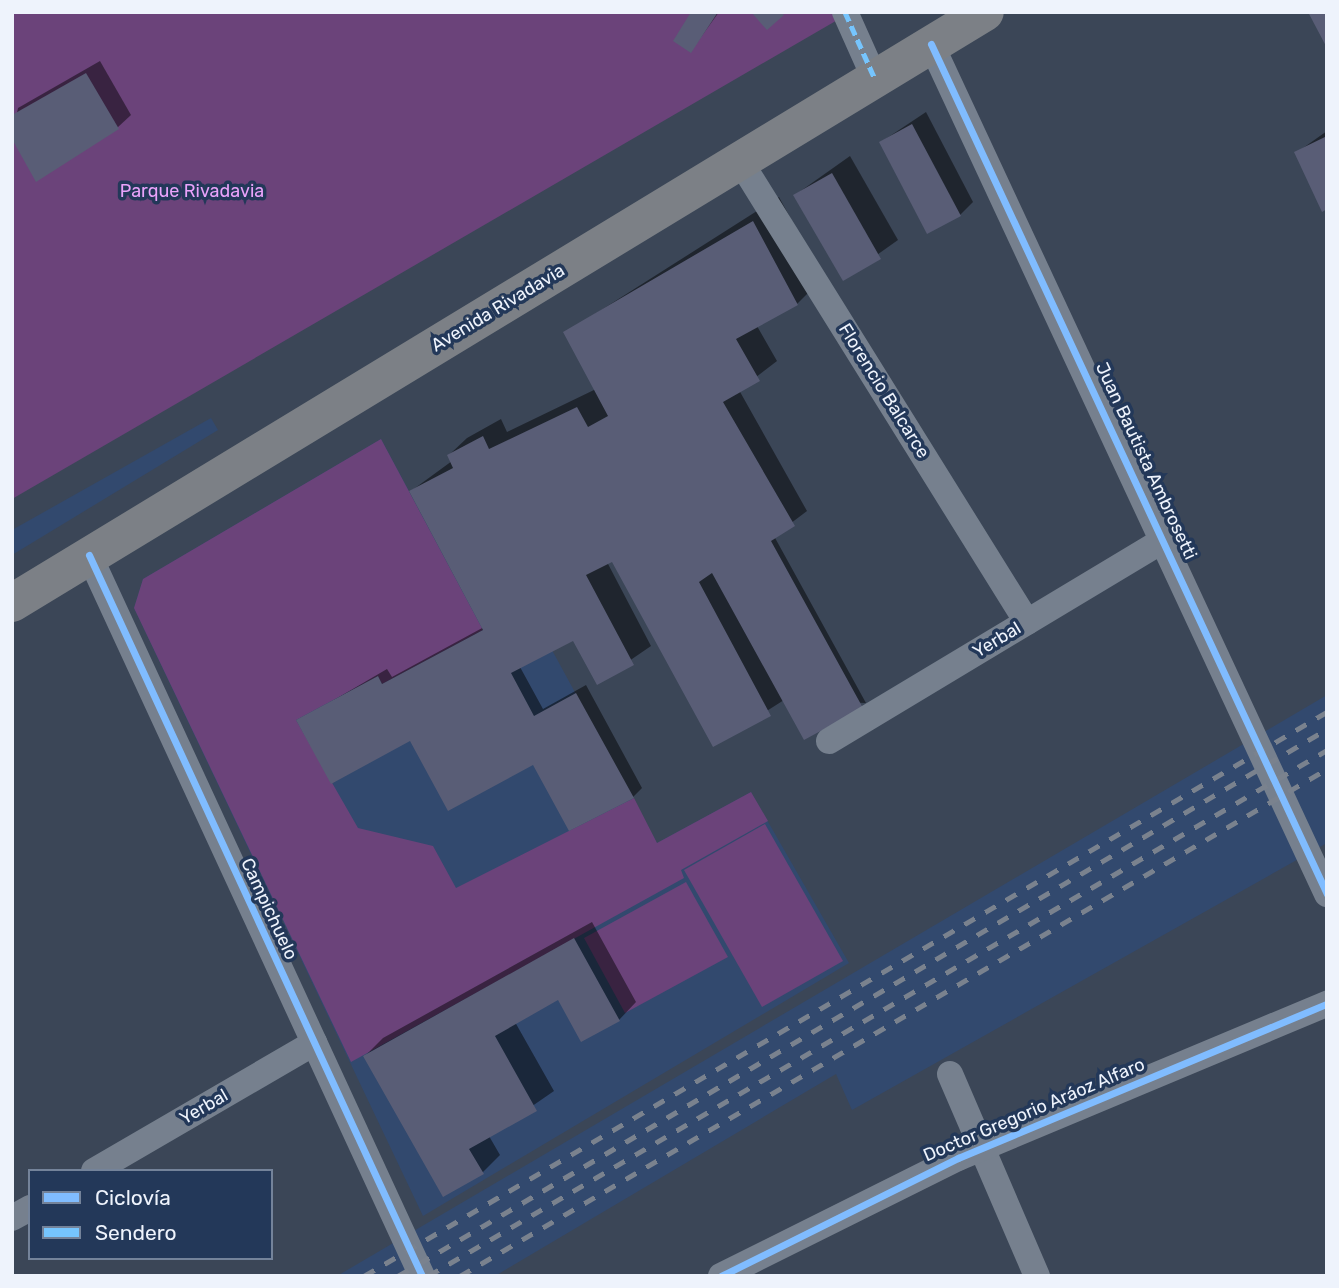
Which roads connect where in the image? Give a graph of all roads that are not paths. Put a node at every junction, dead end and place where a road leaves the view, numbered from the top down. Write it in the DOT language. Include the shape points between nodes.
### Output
graph roads {
  1 [pos="845,12"];
  2 [pos="985,12"];
  3 [pos="931,44"];
  4 [pos="875,79"];
  5 [pos="740,161"];
  6 [pos="1165,539"];
  7 [pos="89,555"];
  8 [pos="12,603"];
  9 [pos="1027,622"];
  10 [pos="829,741"];
  11 [pos="1327,894"];
  12 [pos="1327,1004"];
  13 [pos="314,1043"];
  14 [pos="950,1074"];
  15 [pos="982,1148"];
  16 [pos="97,1169"];
  17 [pos="28,1209"];
  18 [pos="12,1219"];
  19 [pos="422,1276"];
  20 [pos="721,1276"];
  21 [pos="1037,1276"];
  1 -- 4 [label="street"];
  2 -- 3 [label="main road, Avenida Rivadavia"];
  3 -- 4 [label="main road, Avenida Rivadavia"];
  3 -- 6 [label="street, Juan Bautista Ambrosetti"];
  4 -- 5 [label="main road, Avenida Rivadavia"];
  5 -- 7 [label="main road, Avenida Rivadavia"];
  5 -- 9 [label="street, Florencio Balcarce"];
  6 -- 9 [label="street, Yerbal"];
  6 -- 11 [label="street, Juan Bautista Ambrosetti"];
  7 -- 8 [label="main road, Avenida Rivadavia"];
  7 -- 13 [label="street, Campichuelo"];
  9 -- 10 [label="street, Yerbal"];
  12 -- 15 [label="street, Doctor Gregorio Aráoz Alfaro"];
  13 -- 16 [label="street, Yerbal"];
  13 -- 19 [label="street, Campichuelo"];
  14 -- 15 [label="street"];
  15 -- 20 [label="street, Doctor Gregorio Aráoz Alfaro"];
  15 -- 21 [label="street"];
  17 -- 18 [label="street"];
}
